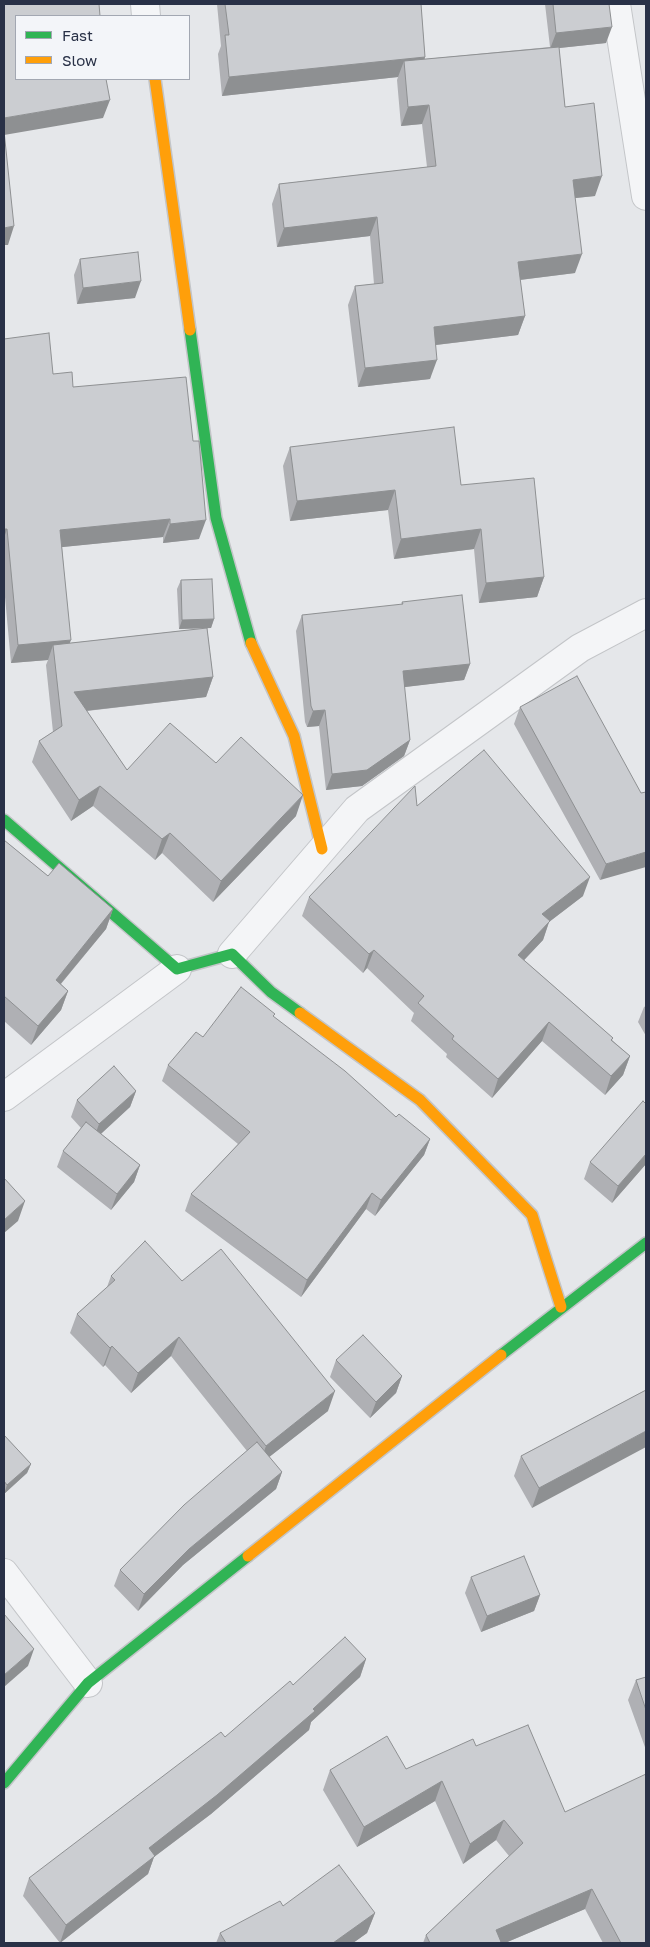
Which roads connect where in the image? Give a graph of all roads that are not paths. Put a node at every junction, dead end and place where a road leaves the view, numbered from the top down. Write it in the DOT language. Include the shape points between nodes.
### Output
graph roads {
  1 [pos="616,4"];
  2 [pos="155,80"];
  3 [pos="646,196"];
  4 [pos="646,613"];
  5 [pos="4,820"];
  6 [pos="322,849"];
  7 [pos="232,954"];
  8 [pos="177,969"];
  9 [pos="4,1097"];
  10 [pos="646,1243"];
  11 [pos="561,1307"];
  12 [pos="4,1574"];
  13 [pos="88,1683"];
  14 [pos="4,1783"];
  1 -- 3 [label="street"];
  2 -- 6 [label="street" via="216,518 252,646 294,736"];
  4 -- 6 [label="street" via="580,648 357,809"];
  5 -- 8 [label="street"];
  6 -- 7 [label="street"];
  7 -- 8 [label="street"];
  7 -- 11 [label="street" via="271,992 420,1100 532,1215"];
  8 -- 9 [label="street"];
  10 -- 11 [label="street"];
  11 -- 13 [label="street"];
  12 -- 13 [label="street"];
  13 -- 14 [label="street"];
}
